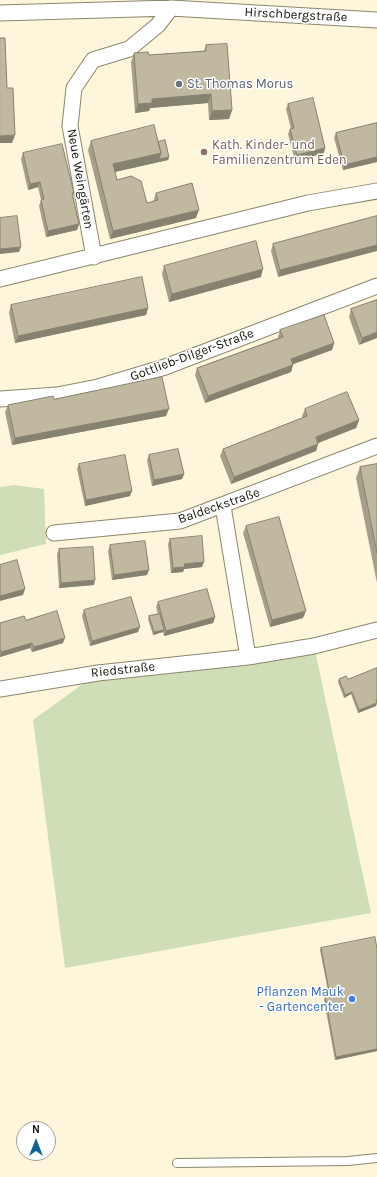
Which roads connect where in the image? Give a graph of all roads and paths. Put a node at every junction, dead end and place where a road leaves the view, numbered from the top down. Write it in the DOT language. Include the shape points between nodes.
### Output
graph roads {
  1 [pos="171,4"];
  2 [pos="0,13"];
  3 [pos="377,20"];
  4 [pos="377,191"];
  5 [pos="94,257"];
  6 [pos="0,279"];
  7 [pos="377,286"];
  8 [pos="0,399"];
  9 [pos="377,446"];
  10 [pos="223,506"];
  11 [pos="54,533"];
  12 [pos="377,630"];
  13 [pos="248,657"];
  14 [pos="0,689"];
  15 [pos="377,1158"];
  16 [pos="178,1163"];
  1 -- 2 [label="street, Hirschbergstraße"];
  1 -- 3 [label="street, Hirschbergstraße"];
  1 -- 5 [label="street, Neue Weingärten" via="158,25 129,49 93,60 74,88 70,126"];
  4 -- 5 [label="street" via="308,203"];
  5 -- 6 [label="street"];
  7 -- 8 [label="street, Gottlieb-Dilger-Straße" via="165,367 98,387 57,395"];
  9 -- 10 [label="street, Baldeckstraße"];
  10 -- 11 [label="street, Baldeckstraße" via="180,522"];
  10 -- 13 [label="street"];
  12 -- 13 [label="street, Riedstraße" via="314,646"];
  13 -- 14 [label="street, Riedstraße" via="98,673"];
  15 -- 16 [label="lane" via="340,1161"];
}
